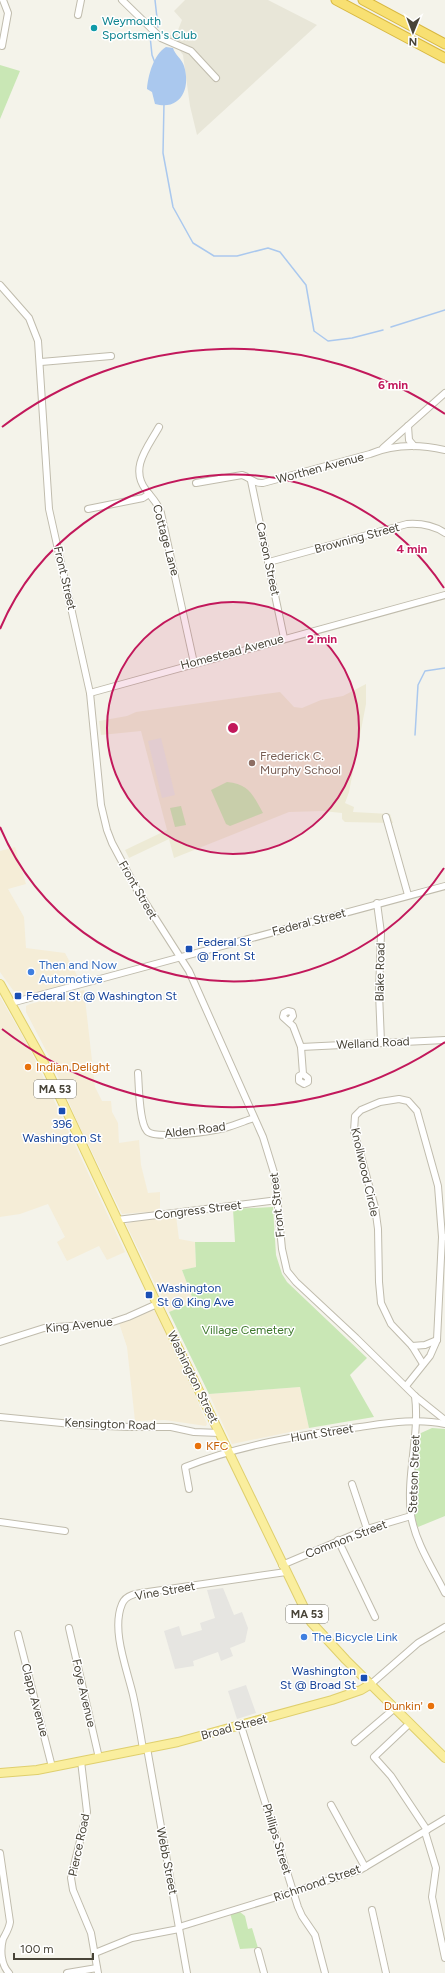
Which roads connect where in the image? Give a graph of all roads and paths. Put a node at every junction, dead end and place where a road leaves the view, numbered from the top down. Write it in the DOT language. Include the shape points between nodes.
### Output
graph roads {
  1 [pos="2,0"];
  2 [pos="81,0"];
  3 [pos="122,0"];
  4 [pos="336,0"];
  5 [pos="363,0"];
  6 [pos="78,15"];
  7 [pos="445,44"];
  8 [pos="2,46"];
  9 [pos="445,58"];
  10 [pos="216,78"];
  11 [pos="0,285"];
  12 [pos="111,356"];
  13 [pos="41,362"];
  14 [pos="445,394"];
  15 [pos="408,426"];
  16 [pos="159,427"];
  17 [pos="414,446"];
  18 [pos="382,449"];
  19 [pos="445,450"];
  20 [pos="251,481"];
  21 [pos="196,483"];
  22 [pos="149,494"];
  23 [pos="88,509"];
  24 [pos="445,533"];
  25 [pos="268,562"];
  26 [pos="445,594"];
  27 [pos="284,638"];
  28 [pos="194,662"];
  29 [pos="90,693"];
  30 [pos="386,817"];
  31 [pos="445,886"];
  32 [pos="408,895"];
  33 [pos="377,903"];
  34 [pos="181,957"];
  35 [pos="0,984"];
  36 [pos="11,1002"];
  37 [pos="290,1021"];
  38 [pos="445,1040"];
  39 [pos="381,1042"];
  40 [pos="301,1047"];
  41 [pos="138,1073"];
  42 [pos="303,1074"];
  43 [pos="254,1118"];
  44 [pos="278,1200"];
  45 [pos="117,1220"];
  46 [pos="443,1237"];
  47 [pos="157,1304"];
  48 [pos="437,1340"];
  49 [pos="0,1342"];
  50 [pos="412,1346"];
  51 [pos="423,1364"];
  52 [pos="406,1386"];
  53 [pos="415,1396"];
  54 [pos="0,1417"];
  55 [pos="445,1420"];
  56 [pos="417,1421"];
  57 [pos="445,1424"];
  58 [pos="220,1433"];
  59 [pos="229,1452"];
  60 [pos="352,1484"];
  61 [pos="190,1489"];
  62 [pos="411,1516"];
  63 [pos="0,1522"];
  64 [pos="367,1529"];
  65 [pos="65,1531"];
  66 [pos="338,1540"];
  67 [pos="284,1568"];
  68 [pos="445,1593"];
  69 [pos="375,1617"];
  70 [pos="445,1627"];
  71 [pos="69,1628"];
  72 [pos="18,1634"];
  73 [pos="371,1684"];
  74 [pos="394,1708"];
  75 [pos="410,1723"];
  76 [pos="241,1726"];
  77 [pos="355,1742"];
  78 [pos="145,1749"];
  79 [pos="99,1758"];
  80 [pos="445,1758"];
  81 [pos="80,1762"];
  82 [pos="52,1767"];
  83 [pos="0,1773"];
  84 [pos="331,1806"];
  85 [pos="445,1819"];
  86 [pos="426,1831"];
  87 [pos="0,1853"];
  88 [pos="365,1867"];
  89 [pos="293,1892"];
  90 [pos="372,1910"];
  91 [pos="445,1924"];
  92 [pos="438,1926"];
  93 [pos="179,1928"];
  94 [pos="2,1937"];
  95 [pos="258,1951"];
  96 [pos="95,1953"];
  97 [pos="445,1958"];
  98 [pos="98,1970"];
  99 [pos="9,1973"];
  100 [pos="67,1973"];
  101 [pos="187,1973"];
  102 [pos="264,1973"];
  103 [pos="325,1973"];
  104 [pos="386,1973"];
  1 -- 8 [label="street" via="8,13"];
  2 -- 6 [label="street"];
  3 -- 10 [label="street" via="161,38 191,51"];
  4 -- 9 [label="highway"];
  5 -- 7 [label="highway"];
  11 -- 13 [label="street, Front Street" via="34,326"];
  12 -- 13 [label="street"];
  13 -- 29 [label="street, Front Street" via="49,509"];
  14 -- 15 [label="street"];
  15 -- 17 [label="street" via="409,440"];
  15 -- 18 [label="street"];
  16 -- 22 [label="street, Cottage Lane" via="138,471 142,484"];
  17 -- 18 [label="street, Worthen Avenue"];
  17 -- 19 [label="street, Worthen Avenue"];
  18 -- 20 [label="street, Worthen Avenue" via="263,483"];
  20 -- 21 [label="street, Worthen Avenue" via="246,476 237,475"];
  20 -- 25 [label="street, Carson Street"];
  22 -- 23 [label="street" via="143,498"];
  22 -- 28 [label="street, Cottage Lane" via="157,502 161,513"];
  24 -- 25 [label="street, Browning Street" via="434,526 422,523 407,524"];
  25 -- 27 [label="street, Carson Street"];
  26 -- 27 [label="street, Homestead Avenue"];
  27 -- 28 [label="street, Homestead Avenue"];
  28 -- 29 [label="street, Homestead Avenue"];
  29 -- 34 [label="street, Front Street" via="101,805 107,830 136,888"];
  30 -- 32 [label="street"];
  31 -- 32 [label="street, Federal Street"];
  32 -- 33 [label="street, Federal Street"];
  33 -- 34 [label="street, Federal Street"];
  33 -- 39 [label="street, Blake Road" via="381,947"];
  34 -- 36 [label="street, Federal Street"];
  34 -- 43 [label="street, Front Street"];
  35 -- 36 [label="main road, Washington Street / MA 53"];
  36 -- 45 [label="main road, Washington Street / MA 53" via="44,1063"];
  37 -- 40 [label="street"];
  38 -- 39 [label="street, Welland Road"];
  39 -- 40 [label="street, Welland Road"];
  40 -- 42 [label="street"];
  41 -- 43 [label="street, Alden Road" via="142,1121 150,1133 162,1135 214,1130"];
  43 -- 44 [label="street, Front Street" via="272,1164"];
  44 -- 45 [label="street, Congress Street"];
  44 -- 52 [label="street, Front Street" via="284,1264 290,1275"];
  45 -- 47 [label="main road, Washington Street / MA 53"];
  46 -- 48 [label="street, Knollwood Circle"];
  46 -- 50 [label="street, Knollwood Circle" via="438,1186 417,1111 408,1101 399,1099 380,1102 361,1110 355,1116 354,1131 375,1207 381,1303 391,1324"];
  47 -- 49 [label="street, King Avenue" via="118,1321 44,1328"];
  47 -- 58 [label="main road, Washington Street / MA 53"];
  48 -- 50 [label="street" via="425,1345"];
  48 -- 51 [label="street" via="430,1356"];
  50 -- 51 [label="street, Knollwood Circle"];
  51 -- 52 [label="street"];
  52 -- 53 [label="street, Front Street"];
  53 -- 55 [label="street, Front Street"];
  53 -- 56 [label="street, Stetson Street"];
  54 -- 58 [label="street, Kensington Road" via="102,1426 158,1426 198,1433"];
  56 -- 57 [label="street"];
  56 -- 59 [label="street, Hunt Street" via="325,1432 238,1448"];
  56 -- 62 [label="street, Stetson Street" via="411,1477"];
  58 -- 59 [label="main road, Washington Street / MA 53"];
  59 -- 61 [label="street, Hunt Street" via="185,1468"];
  59 -- 67 [label="main road, Washington Street / MA 53"];
  60 -- 64 [label="street"];
  62 -- 64 [label="street, Common Street"];
  62 -- 68 [label="street, Stetson Street" via="417,1536"];
  63 -- 65 [label="street"];
  64 -- 66 [label="street, Common Street"];
  66 -- 67 [label="street, Common Street"];
  66 -- 69 [label="street"];
  67 -- 73 [label="main road, Washington Street / MA 53" via="315,1627"];
  67 -- 78 [label="street, Vine Street" via="148,1592 130,1596 125,1600 120,1612 120,1645"];
  70 -- 73 [label="street, Broad Street" via="418,1643"];
  71 -- 79 [label="street, Foye Avenue"];
  72 -- 82 [label="street, Clapp Avenue"];
  73 -- 74 [label="main road, Washington Street / MA 53"];
  73 -- 76 [label="main road, Broad Street" via="334,1700"];
  74 -- 75 [label="main road, Washington Street / MA 53"];
  74 -- 77 [label="street"];
  75 -- 80 [label="main road, Washington Street / MA 53"];
  75 -- 86 [label="street" via="374,1757 394,1780"];
  76 -- 78 [label="main road, Broad Street"];
  76 -- 89 [label="street, Phillips Street"];
  78 -- 79 [label="main road, Broad Street"];
  78 -- 93 [label="street, Webb Street"];
  79 -- 81 [label="main road, Broad Street"];
  81 -- 82 [label="main road, Broad Street"];
  81 -- 96 [label="street, Pierce Road" via="87,1812 71,1878 73,1890 91,1933"];
  82 -- 83 [label="main road, Broad Street"];
  84 -- 88 [label="street"];
  85 -- 86 [label="street, Richmond Street"];
  86 -- 88 [label="street, Richmond Street"];
  86 -- 92 [label="street" via="436,1868 432,1895"];
  87 -- 94 [label="street" via="10,1922 8,1933"];
  88 -- 89 [label="street, Richmond Street"];
  89 -- 93 [label="street, Richmond Street"];
  89 -- 103 [label="street, Phillips Street" via="300,1913 316,1937"];
  90 -- 104 [label="street"];
  91 -- 92 [label="street"];
  92 -- 97 [label="street"];
  93 -- 96 [label="street, Richmond Street" via="135,1937"];
  93 -- 101 [label="street, Webb Street"];
  94 -- 99 [label="street" via="3,1963"];
  95 -- 102 [label="street"];
  96 -- 98 [label="street, Pierce Road"];
  98 -- 100 [label="street"];
}
